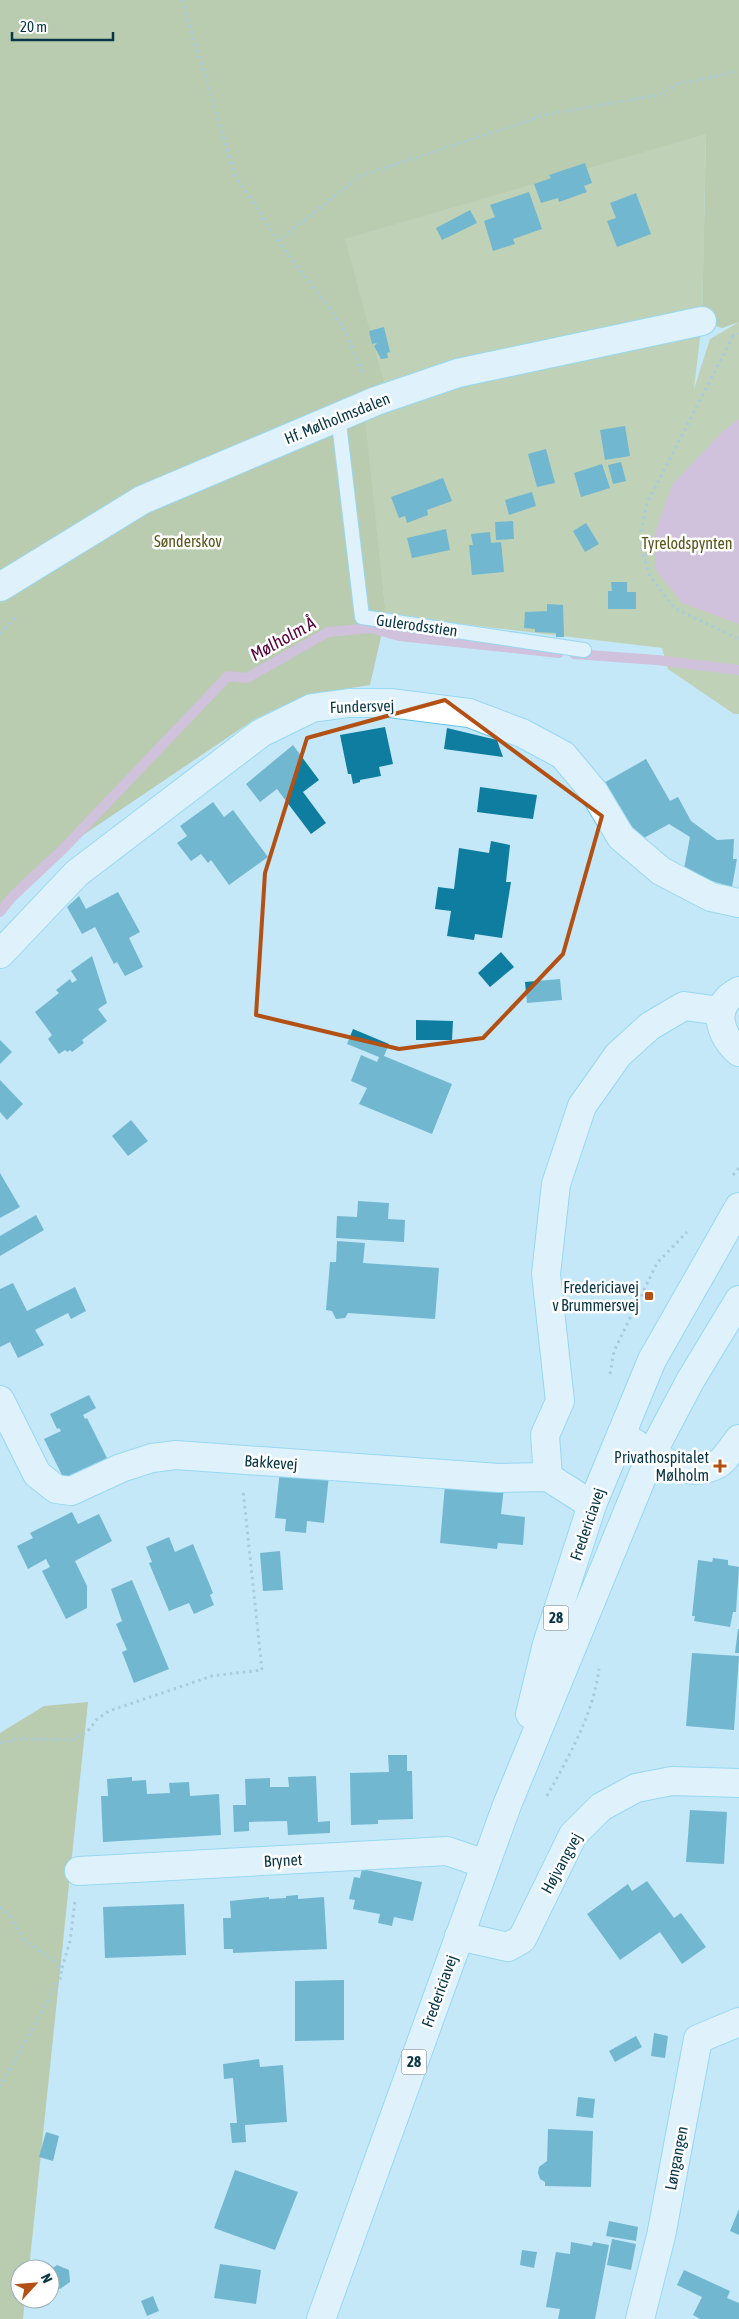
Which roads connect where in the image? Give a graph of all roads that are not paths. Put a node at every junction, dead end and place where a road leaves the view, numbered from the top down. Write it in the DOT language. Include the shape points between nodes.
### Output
graph roads {
  1 [pos="702,321"];
  2 [pos="338,416"];
  3 [pos="0,587"];
  4 [pos="584,650"];
  5 [pos="739,903"];
  6 [pos="0,954"];
  7 [pos="739,991"];
  8 [pos="720,1012"];
  9 [pos="739,1052"];
  10 [pos="739,1207"];
  11 [pos="739,1300"];
  12 [pos="0,1400"];
  13 [pos="620,1435"];
  14 [pos="739,1439"];
  15 [pos="652,1453"];
  16 [pos="548,1477"];
  17 [pos="592,1505"];
  18 [pos="739,1783"];
  19 [pos="507,1805"];
  20 [pos="485,1864"];
  21 [pos="79,1871"];
  22 [pos="459,1936"];
  23 [pos="739,2022"];
  24 [pos="321,2319"];
  25 [pos="640,2319"];
  1 -- 2 [label="street, Hf. Mølholmsdalen" via="458,373"];
  2 -- 3 [label="street, Hf. Mølholmsdalen" via="142,500"];
  2 -- 4 [label="lane, Gulerodsstien" via="362,618"];
  5 -- 6 [label="street, Fundersvej" via="711,897 661,871 621,837 594,792 563,755 522,733 469,713 390,703 349,703 312,708 261,733 78,873"];
  7 -- 8 [label="street" via="726,999"];
  8 -- 9 [label="street" via="725,1034 731,1046"];
  8 -- 16 [label="street" via="684,1006 650,1026 618,1055 582,1106 556,1184 546,1274 560,1401 545,1435"];
  10 -- 13 [label="street, Fredericiavej / 28" via="652,1360"];
  11 -- 15 [label="street, Fredericiavej / 28"];
  12 -- 16 [label="street, Bakkevej" via="37,1474 56,1489 71,1491 121,1468 152,1458 176,1455 499,1478"];
  13 -- 15 [label="street"];
  13 -- 17 [label="street, Fredericiavej / 28"];
  14 -- 15 [label="street" via="717,1465 694,1470 674,1466"];
  15 -- 19 [label="street, Fredericiavej / 28"];
  16 -- 17 [label="street"];
  17 -- 19 [label="street, Fredericiavej / 28" via="547,1644"];
  18 -- 22 [label="street, Højvangvej" via="672,1781 636,1788 601,1807 573,1835 522,1939 508,1947"];
  19 -- 20 [label="street, Fredericiavej / 28"];
  20 -- 21 [label="street, Brynet" via="446,1850"];
  20 -- 22 [label="street, Fredericiavej / 28"];
  22 -- 24 [label="street, Fredericiavej / 28"];
  23 -- 25 [label="street, Løngangen" via="698,2039 661,2236"];
}
